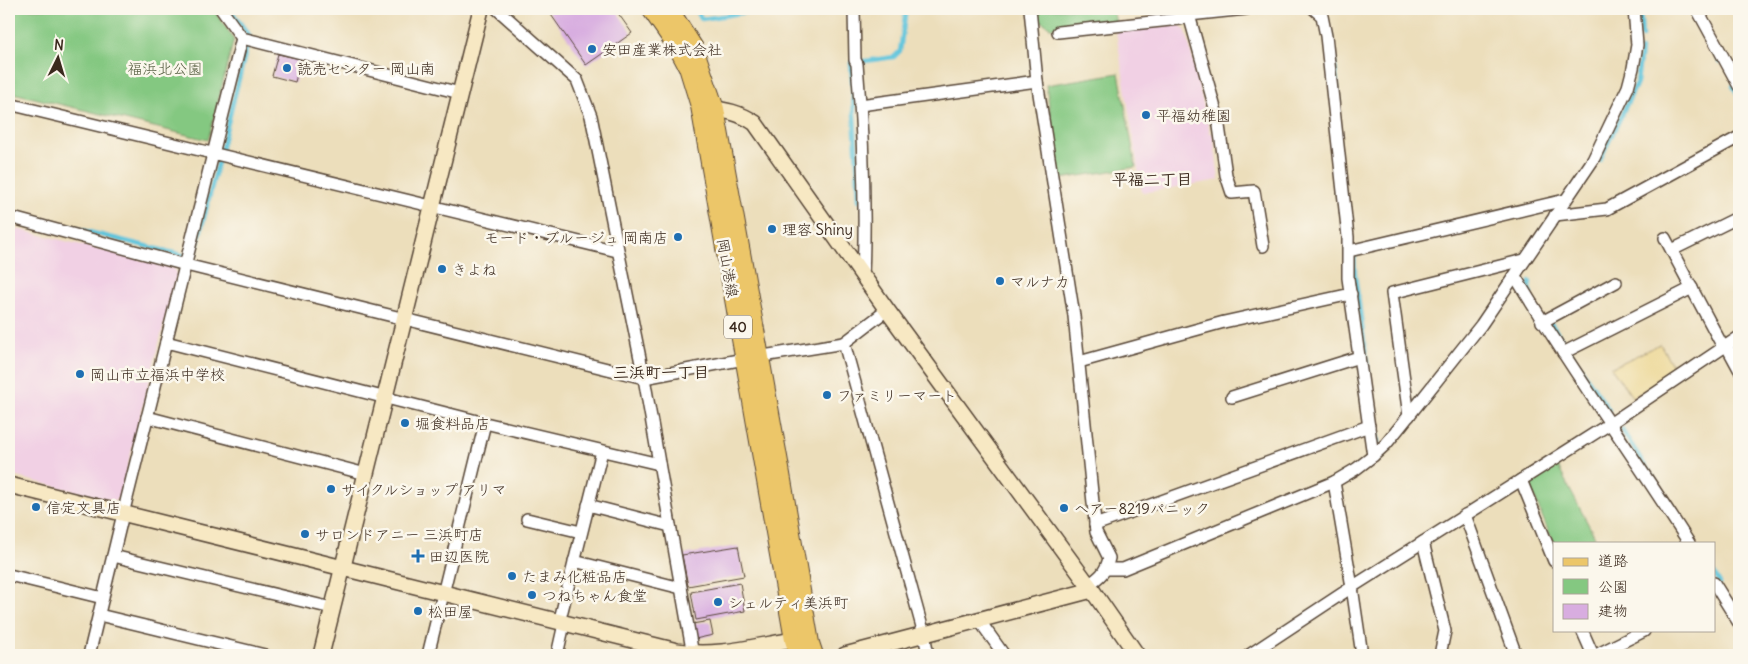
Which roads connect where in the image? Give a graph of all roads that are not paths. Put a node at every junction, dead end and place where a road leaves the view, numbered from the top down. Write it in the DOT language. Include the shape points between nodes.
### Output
graph roads {
  1 [pos="221,9"];
  2 [pos="481,9"];
  3 [pos="497,9"];
  4 [pos="651,9"];
  5 [pos="669,9"];
  6 [pos="854,9"];
  7 [pos="1030,9"];
  8 [pos="1246,9"];
  9 [pos="1314,9"];
  10 [pos="1634,9"];
  11 [pos="1697,9"];
  12 [pos="1188,12"];
  13 [pos="1058,32"];
  14 [pos="246,40"];
  15 [pos="1037,81"];
  16 [pos="1739,86"];
  17 [pos="460,93"];
  18 [pos="9,104"];
  19 [pos="860,105"];
  20 [pos="707,108"];
  21 [pos="1739,138"];
  22 [pos="218,154"];
  23 [pos="1565,200"];
  24 [pos="432,206"];
  25 [pos="1555,215"];
  26 [pos="1739,217"];
  27 [pos="9,218"];
  28 [pos="1665,238"];
  29 [pos="1264,246"];
  30 [pos="1353,250"];
  31 [pos="1672,250"];
  32 [pos="618,251"];
  33 [pos="187,259"];
  34 [pos="1524,260"];
  35 [pos="863,276"];
  36 [pos="1515,276"];
  37 [pos="1616,282"];
  38 [pos="1692,288"];
  39 [pos="1351,294"];
  40 [pos="887,310"];
  41 [pos="404,319"];
  42 [pos="1546,320"];
  43 [pos="1739,337"];
  44 [pos="166,342"];
  45 [pos="844,343"];
  46 [pos="1724,346"];
  47 [pos="1567,351"];
  48 [pos="1359,357"];
  49 [pos="752,358"];
  50 [pos="1079,362"];
  51 [pos="1739,369"];
  52 [pos="644,378"];
  53 [pos="385,397"];
  54 [pos="1232,397"];
  55 [pos="1409,416"];
  56 [pos="147,417"];
  57 [pos="485,423"];
  58 [pos="1611,423"];
  59 [pos="1369,426"];
  60 [pos="602,451"];
  61 [pos="1373,456"];
  62 [pos="659,464"];
  63 [pos="366,474"];
  64 [pos="1521,480"];
  65 [pos="1334,482"];
  66 [pos="9,485"];
  67 [pos="588,505"];
  68 [pos="123,514"];
  69 [pos="1465,515"];
  70 [pos="527,519"];
  71 [pos="1096,525"];
  72 [pos="670,526"];
  73 [pos="581,532"];
  74 [pos="1685,541"];
  75 [pos="1423,542"];
  76 [pos="113,556"];
  77 [pos="1553,559"];
  78 [pos="574,561"];
  79 [pos="342,568"];
  80 [pos="1106,569"];
  81 [pos="9,575"];
  82 [pos="1716,586"];
  83 [pos="1090,587"];
  84 [pos="1352,587"];
  85 [pos="681,588"];
  86 [pos="442,594"];
  87 [pos="103,598"];
  88 [pos="332,608"];
  89 [pos="99,615"];
  90 [pos="979,620"];
  91 [pos="562,623"];
  92 [pos="1739,623"];
  93 [pos="1583,632"];
  94 [pos="1642,632"];
  95 [pos="924,634"];
  96 [pos="805,648"];
  97 [pos="324,654"];
  98 [pos="89,655"];
  99 [pos="265,655"];
  100 [pos="428,655"];
  101 [pos="557,655"];
  102 [pos="692,655"];
  103 [pos="845,655"];
  104 [pos="928,655"];
  105 [pos="1004,655"];
  106 [pos="1137,655"];
  107 [pos="1249,655"];
  108 [pos="1362,655"];
  109 [pos="1443,655"];
  110 [pos="1516,655"];
  111 [pos="1593,655"];
  112 [pos="1596,655"];
  1 -- 14 [label="street"];
  2 -- 17 [label="street"];
  3 -- 32 [label="street" via="577,80 591,116"];
  4 -- 20 [label="main road, 岡山港線 / 40" via="678,48"];
  5 -- 20 [label="main road, 岡山港線 / 40" via="694,48"];
  6 -- 19 [label="street"];
  7 -- 15 [label="street"];
  8 -- 12 [label="street"];
  9 -- 30 [label="street" via="1322,16 1326,36"];
  10 -- 23 [label="street" via="1637,45 1628,87 1593,160"];
  11 -- 16 [label="street"];
  12 -- 13 [label="street" via="1180,20"];
  12 -- 29 [label="street" via="1218,119 1226,176 1232,193 1254,191"];
  14 -- 17 [label="street"];
  14 -- 22 [label="street"];
  15 -- 19 [label="street"];
  15 -- 50 [label="street"];
  17 -- 24 [label="street"];
  18 -- 22 [label="street"];
  19 -- 35 [label="street" via="865,225"];
  20 -- 35 [label="street" via="736,113 755,123"];
  20 -- 49 [label="main road, 岡山港線 / 40"];
  21 -- 25 [label="street" via="1607,209"];
  22 -- 24 [label="street"];
  22 -- 33 [label="street"];
  23 -- 25 [label="street"];
  23 -- 30 [label="street"];
  24 -- 32 [label="street"];
  24 -- 41 [label="street"];
  25 -- 34 [label="street"];
  26 -- 31 [label="street"];
  27 -- 33 [label="street"];
  28 -- 31 [label="street"];
  30 -- 39 [label="street" via="1348,278"];
  31 -- 38 [label="street"];
  32 -- 52 [label="street"];
  33 -- 41 [label="street"];
  33 -- 44 [label="street"];
  34 -- 36 [label="street"];
  34 -- 55 [label="street" via="1392,293"];
  35 -- 40 [label="street"];
  36 -- 42 [label="street"];
  36 -- 55 [label="street"];
  37 -- 42 [label="street"];
  38 -- 46 [label="street"];
  38 -- 47 [label="street"];
  39 -- 48 [label="street"];
  39 -- 50 [label="street" via="1224,322"];
  40 -- 45 [label="street"];
  40 -- 83 [label="street"];
  41 -- 52 [label="street"];
  41 -- 53 [label="street"];
  42 -- 47 [label="street"];
  43 -- 46 [label="street"];
  44 -- 53 [label="street"];
  44 -- 56 [label="street"];
  45 -- 49 [label="street"];
  45 -- 95 [label="street"];
  46 -- 51 [label="street"];
  46 -- 58 [label="street"];
  47 -- 58 [label="street"];
  48 -- 54 [label="street"];
  48 -- 59 [label="street"];
  49 -- 52 [label="street"];
  49 -- 96 [label="main road, 岡山港線 / 40"];
  50 -- 71 [label="street"];
  52 -- 62 [label="street"];
  53 -- 57 [label="street"];
  53 -- 63 [label="street"];
  55 -- 61 [label="street"];
  56 -- 63 [label="street"];
  56 -- 68 [label="street"];
  57 -- 60 [label="street"];
  57 -- 86 [label="street"];
  58 -- 64 [label="street"];
  58 -- 74 [label="street"];
  59 -- 61 [label="street"];
  59 -- 71 [label="street"];
  60 -- 62 [label="street"];
  60 -- 67 [label="street"];
  61 -- 65 [label="street"];
  62 -- 72 [label="street"];
  63 -- 79 [label="street"];
  64 -- 69 [label="street"];
  64 -- 77 [label="street"];
  65 -- 80 [label="street" via="1123,568"];
  65 -- 84 [label="street"];
  66 -- 68 [label="street"];
  67 -- 72 [label="street"];
  67 -- 73 [label="street"];
  68 -- 76 [label="street"];
  68 -- 79 [label="street"];
  69 -- 75 [label="street"];
  69 -- 110 [label="street"];
  70 -- 73 [label="street"];
  71 -- 80 [label="street" via="1096,532 1110,558"];
  72 -- 85 [label="street"];
  73 -- 78 [label="street"];
  75 -- 84 [label="street"];
  75 -- 109 [label="street" via="1445,631"];
  76 -- 87 [label="street"];
  76 -- 88 [label="street"];
  78 -- 85 [label="street"];
  78 -- 91 [label="street"];
  79 -- 86 [label="street"];
  79 -- 88 [label="street"];
  80 -- 83 [label="street"];
  81 -- 87 [label="street"];
  82 -- 92 [label="street"];
  83 -- 90 [label="street"];
  83 -- 106 [label="street"];
  84 -- 107 [label="street"];
  84 -- 108 [label="street"];
  85 -- 102 [label="street"];
  86 -- 91 [label="street"];
  86 -- 100 [label="street"];
  87 -- 89 [label="street"];
  88 -- 97 [label="street"];
  89 -- 98 [label="street"];
  89 -- 99 [label="street"];
  90 -- 95 [label="street"];
  90 -- 105 [label="street"];
  91 -- 101 [label="street"];
  91 -- 102 [label="street"];
  93 -- 111 [label="street"];
  94 -- 112 [label="street"];
  95 -- 103 [label="street"];
  95 -- 104 [label="street"];
  96 -- 102 [label="street"];
}
